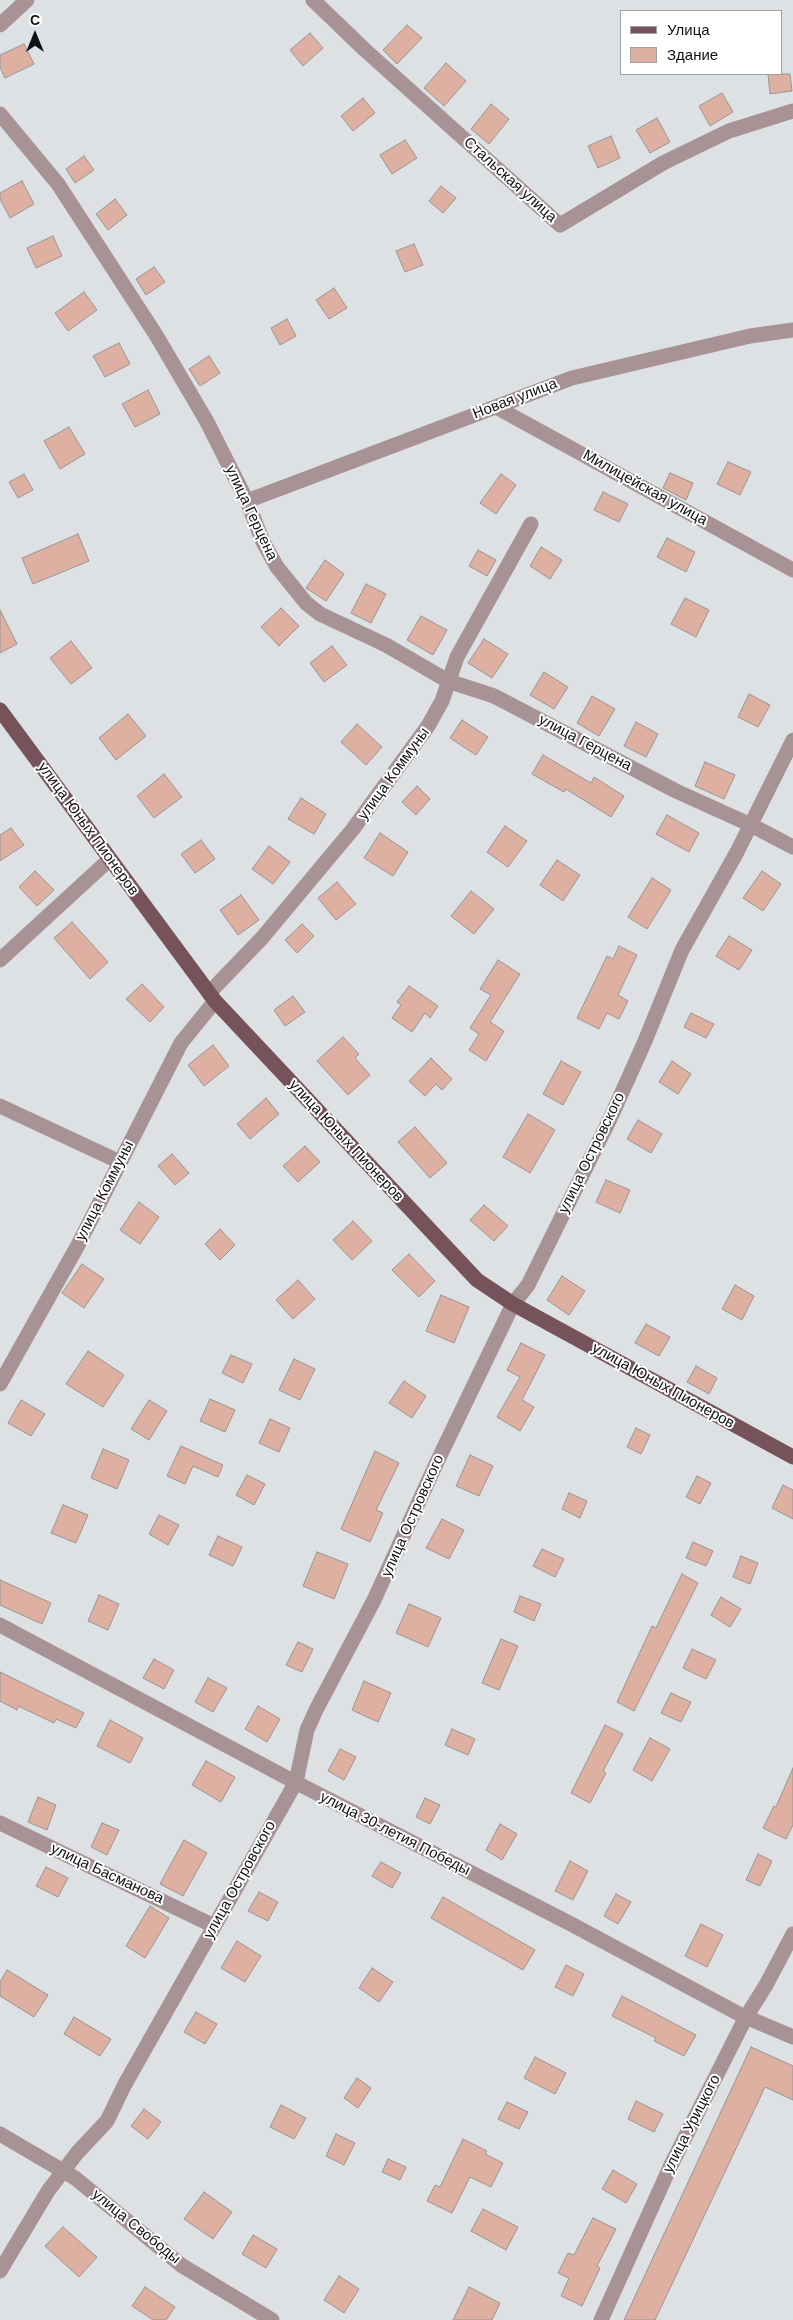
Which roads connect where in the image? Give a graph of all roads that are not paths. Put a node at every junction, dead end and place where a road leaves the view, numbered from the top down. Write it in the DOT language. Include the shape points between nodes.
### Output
graph roads {
  1 [pos="27,0"];
  2 [pos="314,0"];
  3 [pos="0,25"];
  4 [pos="793,111"];
  5 [pos="0,114"];
  6 [pos="793,330"];
  7 [pos="496,407"];
  8 [pos="247,501"];
  9 [pos="531,524"];
  10 [pos="793,570"];
  11 [pos="448,681"];
  12 [pos="1,713"];
  13 [pos="793,740"];
  14 [pos="751,825"];
  15 [pos="793,847"];
  16 [pos="110,858"];
  17 [pos="0,960"];
  18 [pos="212,997"];
  19 [pos="0,1106"];
  20 [pos="120,1162"];
  21 [pos="513,1304"];
  22 [pos="0,1384"];
  23 [pos="793,1457"];
  24 [pos="0,1625"];
  25 [pos="296,1782"];
  26 [pos="0,1823"];
  27 [pos="214,1926"];
  28 [pos="793,1934"];
  29 [pos="746,2017"];
  30 [pos="793,2037"];
  31 [pos="0,2134"];
  32 [pos="63,2171"];
  33 [pos="0,2271"];
  34 [pos="272,2320"];
  35 [pos="601,2320"];
  1 -- 3 [label="street"];
  2 -- 4 [label="street, Стальская улица" via="560,225 663,164 729,131"];
  5 -- 8 [label="street, улица Герцена" via="51,175 86,225 206,420"];
  6 -- 7 [label="street, Новая улица" via="750,336 572,378"];
  7 -- 8 [label="street, Новая улица"];
  7 -- 10 [label="street, Милицейская улица"];
  8 -- 11 [label="street, улица Герцена" via="277,567 306,603 320,614 394,648"];
  9 -- 11 [label="street, улица Коммуны" via="457,657"];
  11 -- 14 [label="street, улица Герцена" via="494,696 676,791"];
  11 -- 18 [label="street, улица Коммуны" via="438,711 353,830"];
  12 -- 16 [label="main road, улица Юных Пионеров"];
  13 -- 14 [label="street, улица Островского"];
  14 -- 15 [label="street, улица Герцена"];
  14 -- 21 [label="street, улица Островского" via="682,950 610,1119 528,1285"];
  16 -- 17 [label="street"];
  16 -- 18 [label="main road, улица Юных Пионеров"];
  18 -- 20 [label="street, улица Коммуны" via="181,1043"];
  18 -- 21 [label="main road, улица Юных Пионеров" via="477,1280"];
  19 -- 20 [label="street"];
  20 -- 22 [label="street, улица Коммуны" via="74,1254"];
  21 -- 23 [label="main road, улица Юных Пионеров"];
  21 -- 25 [label="street, улица Островского" via="374,1600 316,1710 307,1730"];
  24 -- 25 [label="street, улица 30-летия Победы"];
  25 -- 27 [label="street, улица Островского"];
  25 -- 29 [label="street, улица 30-летия Победы"];
  26 -- 27 [label="street, улица Басманова"];
  27 -- 32 [label="street, улица Островского" via="107,2121"];
  28 -- 29 [label="street, улица Урицкого"];
  29 -- 30 [label="street, улица 30-летия Победы"];
  29 -- 35 [label="street, улица Урицкого" via="671,2165"];
  31 -- 32 [label="street, улица Свободы"];
  32 -- 33 [label="street, улица Островского" via="48,2190"];
  32 -- 34 [label="street, улица Свободы" via="181,2264"];
}
